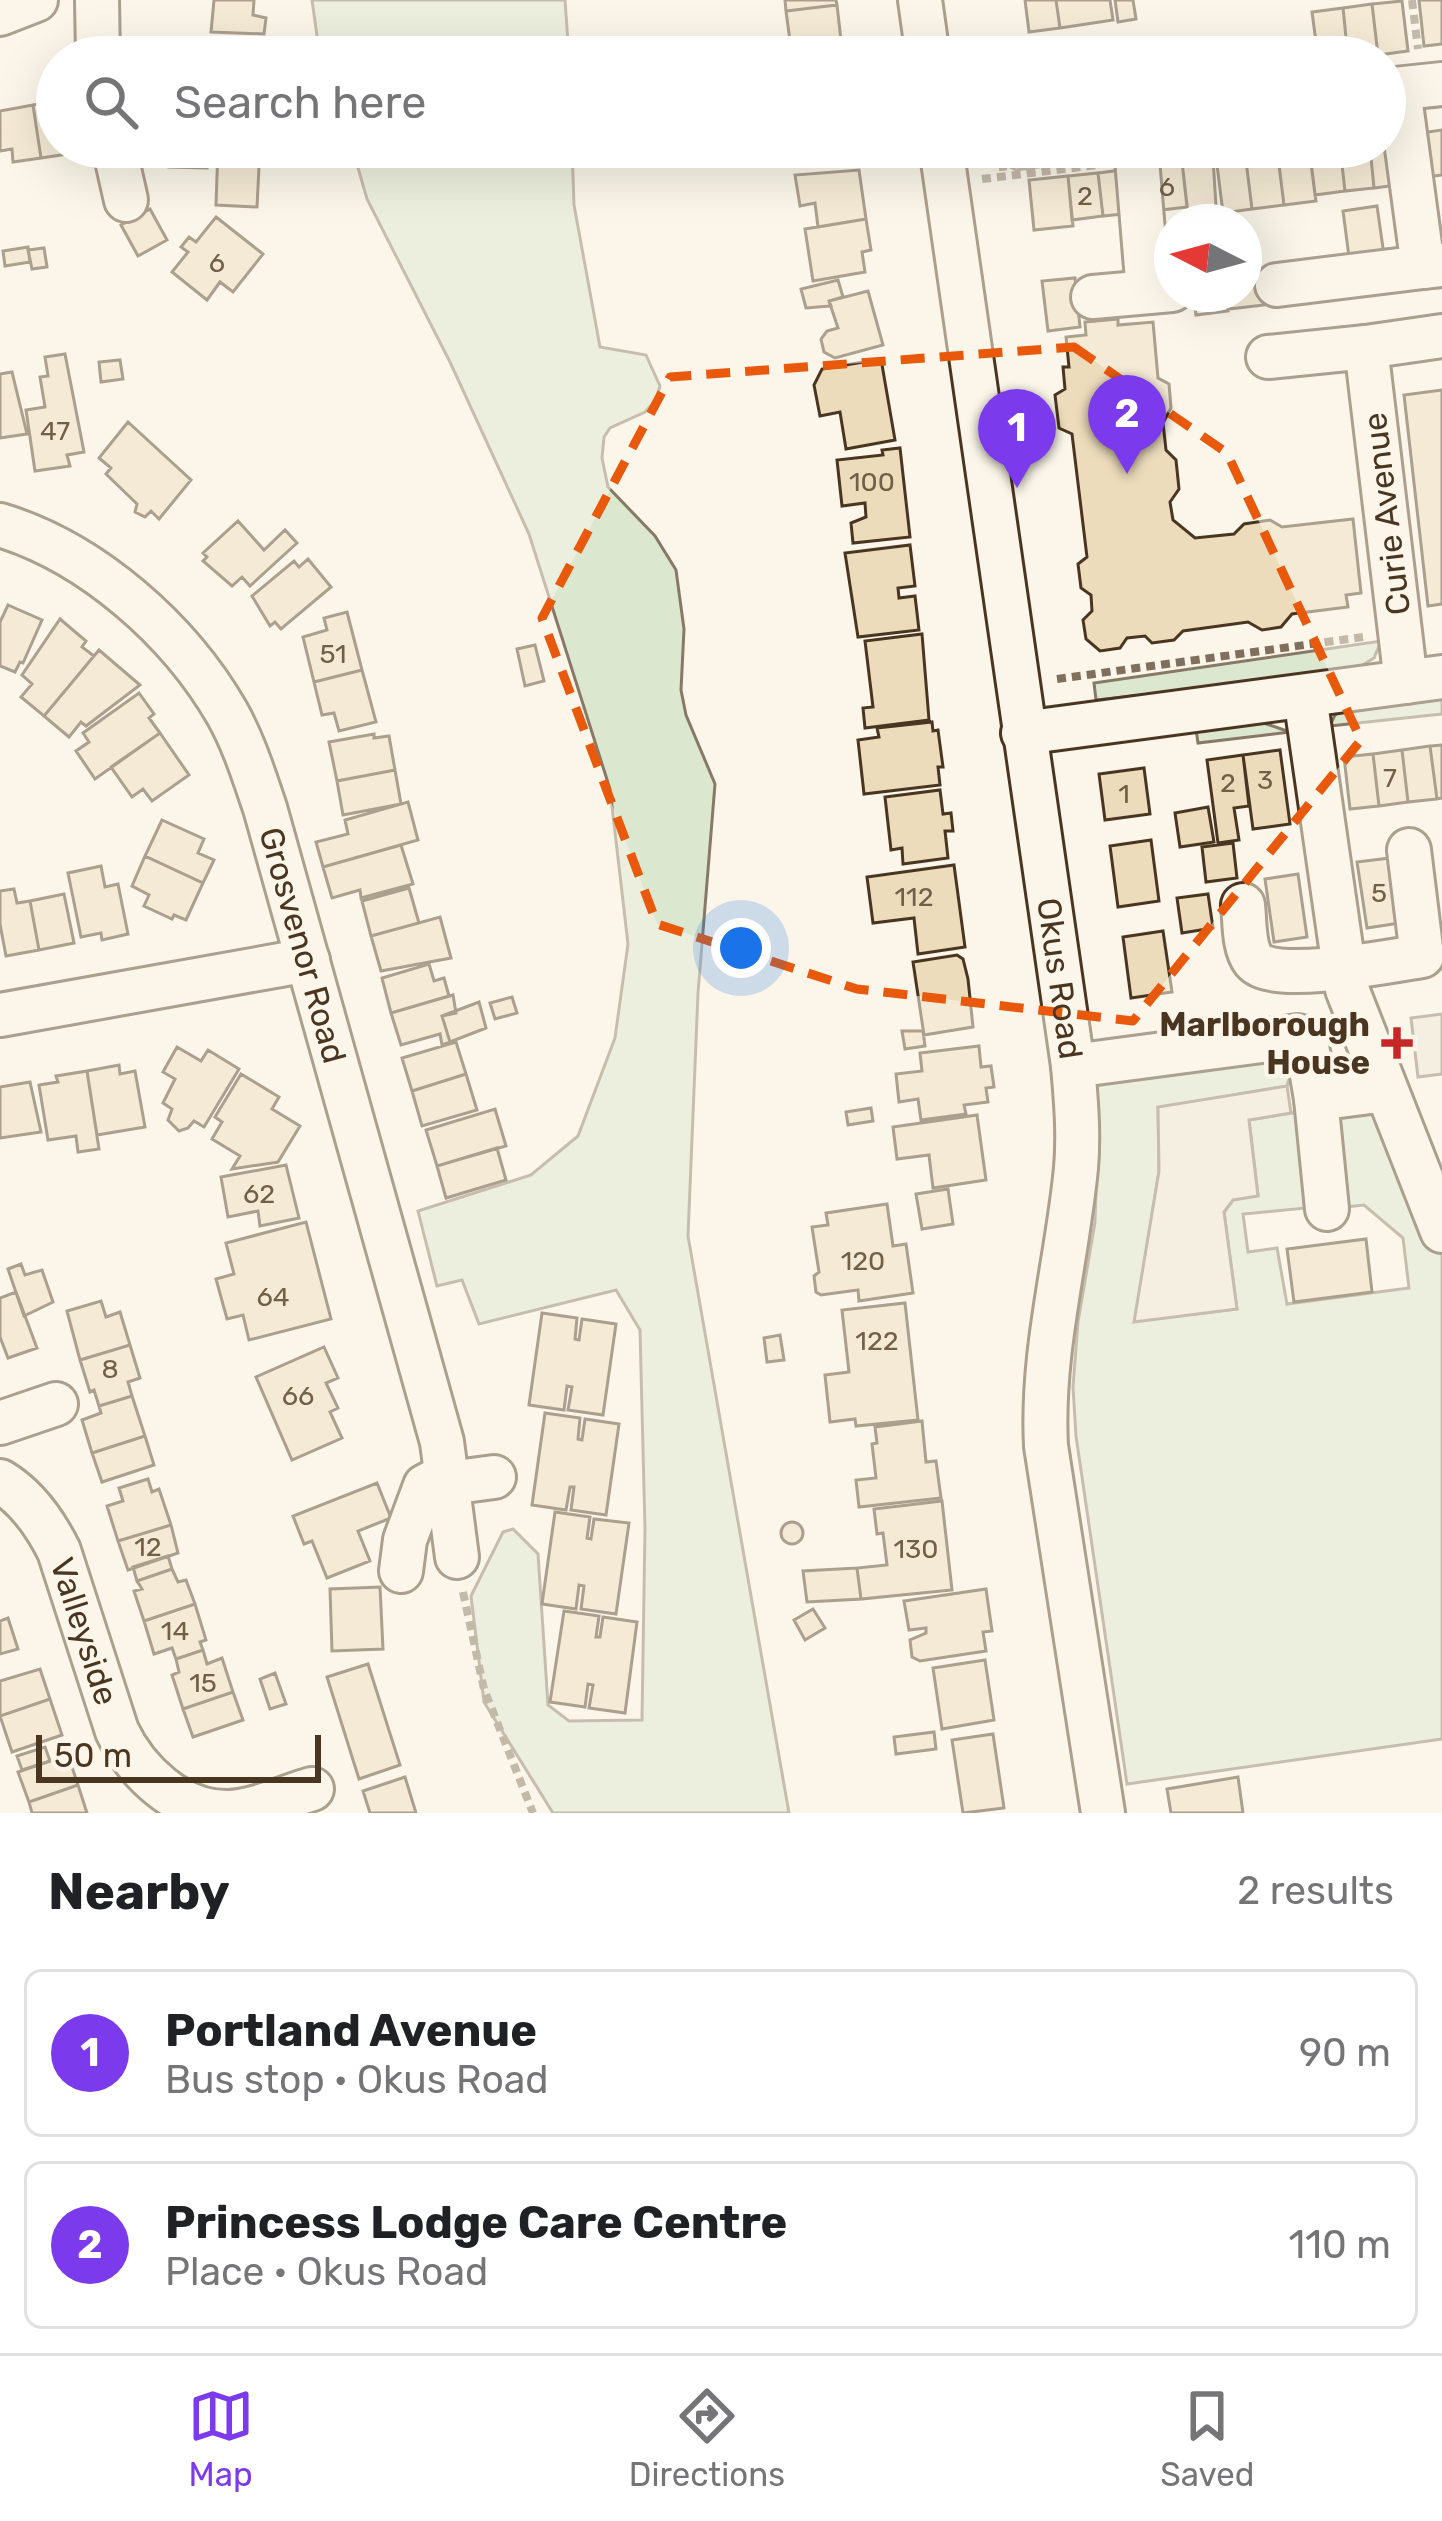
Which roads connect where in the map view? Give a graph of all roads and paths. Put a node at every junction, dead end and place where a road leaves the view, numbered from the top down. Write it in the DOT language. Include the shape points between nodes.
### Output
graph roads {
  1 [pos="36,0"];
  2 [pos="97,0"];
  3 [pos="920,0"];
  4 [pos="0,14"];
  5 [pos="98,36"];
  6 [pos="925,36"];
  7 [pos="1442,84"];
  8 [pos="1406,88"];
  9 [pos="1406,151"];
  10 [pos="119,168"];
  11 [pos="944,168"];
  12 [pos="1003,168"];
  13 [pos="1140,168"];
  14 [pos="1004,176"];
  15 [pos="126,200"];
  16 [pos="1154,255"];
  17 [pos="1432,266"];
  18 [pos="1276,286"];
  19 [pos="1154,292"];
  20 [pos="1093,297"];
  21 [pos="1442,336"];
  22 [pos="1366,347"];
  23 [pos="1268,357"];
  24 [pos="0,525"];
  25 [pos="1400,632"];
  26 [pos="1424,680"];
  27 [pos="1017,683"];
  28 [pos="1306,696"];
  29 [pos="1023,733"];
  30 [pos="1409,850"];
  31 [pos="1243,905"];
  32 [pos="308,960"];
  33 [pos="1342,967"];
  34 [pos="0,1015"];
  35 [pos="1073,1066"];
  36 [pos="1386,1090"];
  37 [pos="1316,1100"];
  38 [pos="1327,1209"];
  39 [pos="1442,1231"];
  40 [pos="56,1404"];
  41 [pos="0,1423"];
  42 [pos="494,1477"];
  43 [pos="448,1479"];
  44 [pos="0,1481"];
  45 [pos="457,1557"];
  46 [pos="401,1571"];
  47 [pos="310,1785"];
  48 [pos="157,1801"];
  49 [pos="532,1813"];
  50 [pos="1103,1813"];
  1 -- 4 [label="street"];
  2 -- 5 [label="street"];
  3 -- 6 [label="street"];
  7 -- 8 [label="street"];
  9 -- 17 [label="street"];
  10 -- 15 [label="street"];
  11 -- 27 [label="street, Okus Road"];
  12 -- 14 [label="path"];
  13 -- 16 [label="street"];
  17 -- 18 [label="street"];
  19 -- 20 [label="street"];
  21 -- 22 [label="street"];
  22 -- 23 [label="street"];
  22 -- 25 [label="street, Curie Avenue"];
  24 -- 32 [label="street, Grosvenor Road" via="109,583 208,683 246,753"];
  25 -- 26 [label="street, Curie Avenue"];
  25 -- 27 [label="path"];
  26 -- 28 [label="street, Curie Avenue"];
  27 -- 29 [label="street, Okus Road"];
  28 -- 29 [label="street, Curie Avenue"];
  28 -- 33 [label="street"];
  29 -- 35 [label="street, Okus Road"];
  30 -- 33 [label="street" via="1422,956"];
  31 -- 33 [label="street" via="1255,962 1282,971"];
  32 -- 34 [label="street"];
  32 -- 43 [label="street, Grosvenor Road"];
  33 -- 36 [label="street"];
  35 -- 37 [label="street" via="1298,1036 1306,1040"];
  35 -- 50 [label="street, Okus Road" via="1076,1166 1044,1403"];
  36 -- 37 [label="street"];
  36 -- 39 [label="street"];
  37 -- 38 [label="street"];
  40 -- 41 [label="street"];
  42 -- 43 [label="street"];
  43 -- 45 [label="street, Grosvenor Road"];
  43 -- 46 [label="street" via="425,1486"];
  44 -- 48 [label="street, Valleyside" via="59,1550 117,1731"];
  45 -- 49 [label="path" via="484,1689"];
  47 -- 48 [label="street, Valleyside" via="226,1813"];
}
